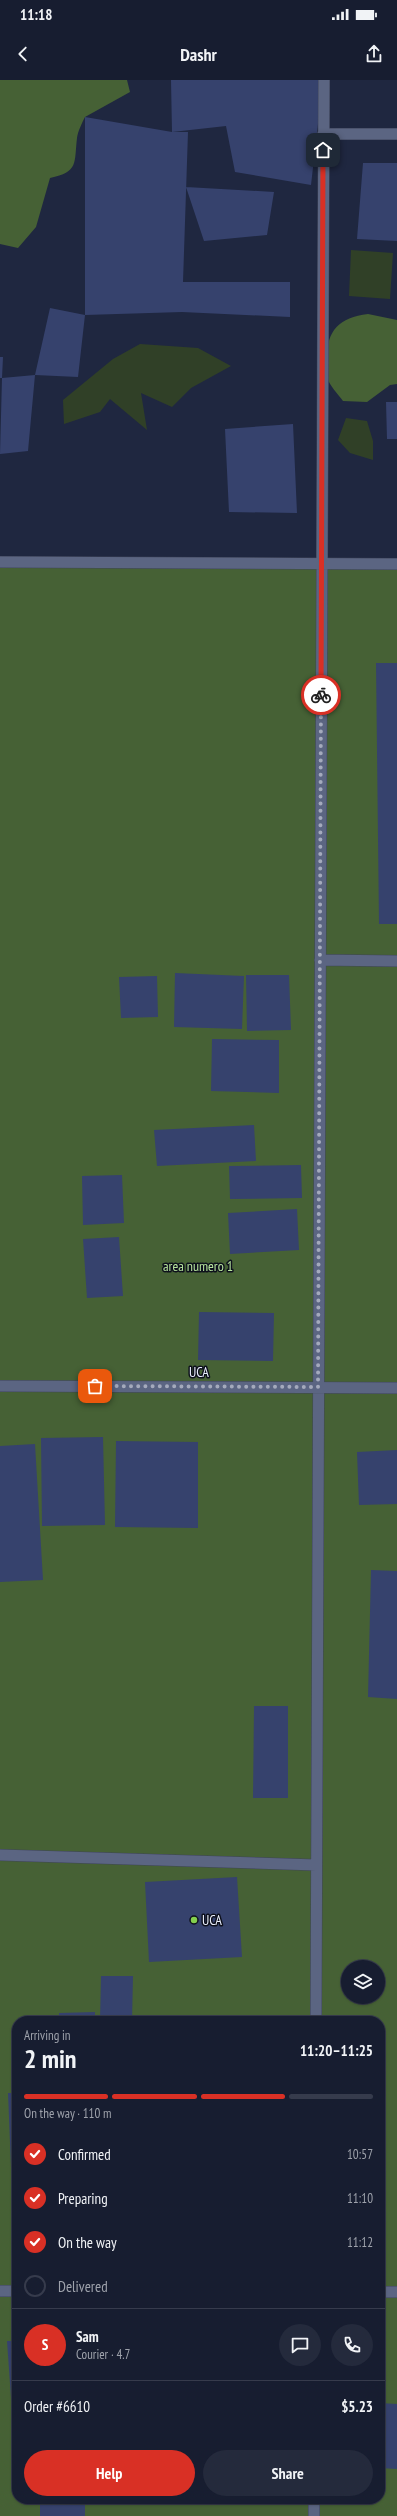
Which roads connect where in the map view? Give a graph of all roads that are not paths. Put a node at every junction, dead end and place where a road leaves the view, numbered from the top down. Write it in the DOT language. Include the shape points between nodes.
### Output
graph roads {
  1 [pos="324,80"];
  2 [pos="323,134"];
  3 [pos="397,134"];
  4 [pos="0,562"];
  5 [pos="397,564"];
  6 [pos="322,565"];
  7 [pos="320,960"];
  8 [pos="397,961"];
  9 [pos="0,1386"];
  10 [pos="318,1387"];
  11 [pos="397,1388"];
  12 [pos="0,1855"];
  13 [pos="316,1865"];
  14 [pos="316,2016"];
  15 [pos="0,2291"];
  16 [pos="12,2291"];
  17 [pos="385,2292"];
  18 [pos="397,2292"];
  19 [pos="314,2504"];
  20 [pos="314,2516"];
  1 -- 2 [label="street"];
  2 -- 3 [label="street"];
  2 -- 6 [label="street"];
  4 -- 6 [label="street"];
  5 -- 6 [label="street"];
  6 -- 7 [label="street"];
  7 -- 8 [label="street"];
  7 -- 10 [label="street"];
  9 -- 10 [label="street, UCA"];
  10 -- 11 [label="street, UCA"];
  10 -- 13 [label="street"];
  12 -- 13 [label="street"];
  13 -- 14 [label="street"];
  15 -- 16 [label="street"];
  17 -- 18 [label="street"];
  19 -- 20 [label="street"];
}
